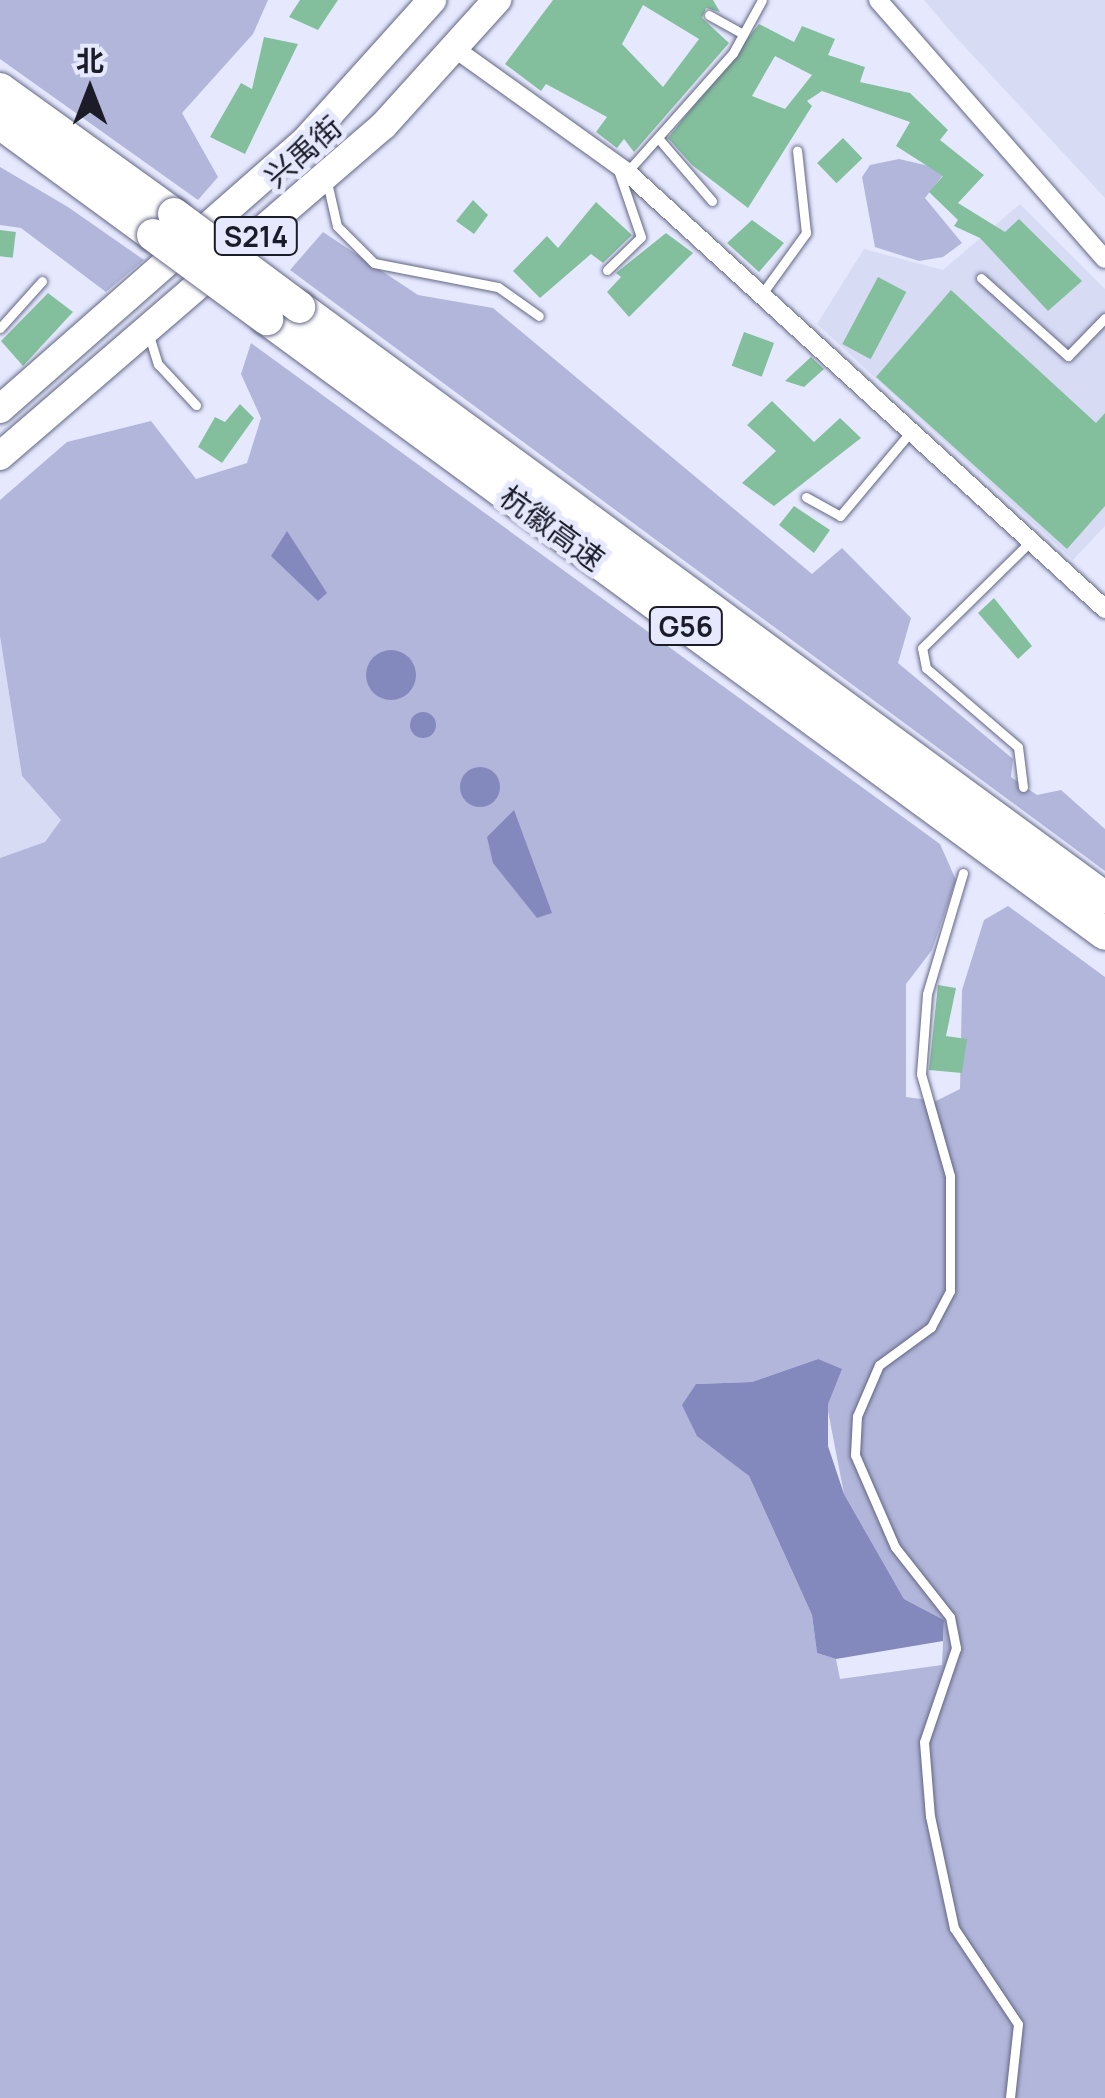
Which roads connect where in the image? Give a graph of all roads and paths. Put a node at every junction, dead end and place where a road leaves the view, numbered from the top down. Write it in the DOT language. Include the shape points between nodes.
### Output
graph roads {
  1 [pos="497,0"];
  2 [pos="762,0"];
  3 [pos="878,0"];
  4 [pos="420,4"];
  5 [pos="708,15"];
  6 [pos="743,34"];
  7 [pos="454,48"];
  8 [pos="0,90"];
  9 [pos="0,123"];
  10 [pos="658,138"];
  11 [pos="797,150"];
  12 [pos="622,168"];
  13 [pos="326,175"];
  14 [pos="712,200"];
  15 [pos="164,225"];
  16 [pos="1105,260"];
  17 [pos="607,270"];
  18 [pos="980,278"];
  19 [pos="42,281"];
  20 [pos="764,291"];
  21 [pos="539,316"];
  22 [pos="1105,318"];
  23 [pos="0,328"];
  24 [pos="148,329"];
  25 [pos="196,405"];
  26 [pos="0,408"];
  27 [pos="913,428"];
  28 [pos="0,456"];
  29 [pos="806,497"];
  30 [pos="1032,541"];
  31 [pos="1105,609"];
  32 [pos="1022,787"];
  33 [pos="963,873"];
  34 [pos="1105,898"];
  35 [pos="1105,934"];
  36 [pos="1010,2098"];
  1 -- 7 [label="main road, 兴禹街 / S214"];
  2 -- 6 [label="lane"];
  3 -- 16 [label="street"];
  4 -- 26 [label="main road, 兴禹街 / S214" via="307,139"];
  5 -- 6 [label="lane"];
  6 -- 10 [label="lane"];
  7 -- 12 [label="street"];
  7 -- 13 [label="main road, 兴禹街 / S214"];
  8 -- 15 [label="highway, 杭徽高速 / G56"];
  9 -- 15 [label="highway, 杭徽高速 / G56"];
  10 -- 12 [label="lane"];
  10 -- 14 [label="lane"];
  11 -- 20 [label="lane" via="806,233"];
  12 -- 17 [label="lane" via="641,236"];
  12 -- 20 [label="street"];
  13 -- 21 [label="lane" via="337,226 374,264 498,287"];
  13 -- 24 [label="main road, 兴禹街 / S214"];
  15 -- 34 [label="highway, 杭徽高速 / G56, bridge" via="299,307"];
  15 -- 35 [label="highway, 杭徽高速 / G56, bridge" via="267,319"];
  18 -- 22 [label="lane" via="1068,356"];
  19 -- 23 [label="lane"];
  20 -- 27 [label="street"];
  24 -- 25 [label="lane" via="158,364"];
  24 -- 28 [label="main road, 兴禹街 / S214"];
  27 -- 29 [label="lane" via="840,516"];
  27 -- 30 [label="street"];
  30 -- 31 [label="street"];
  30 -- 32 [label="lane" via="922,648 926,668 1018,747"];
  33 -- 36 [label="lane" via="927,994 921,1074 950,1176 950,1292 932,1327 879,1365 857,1416 855,1455 894,1547 950,1617 956,1648 924,1742 930,1816 954,1928 1018,2024"];
}
